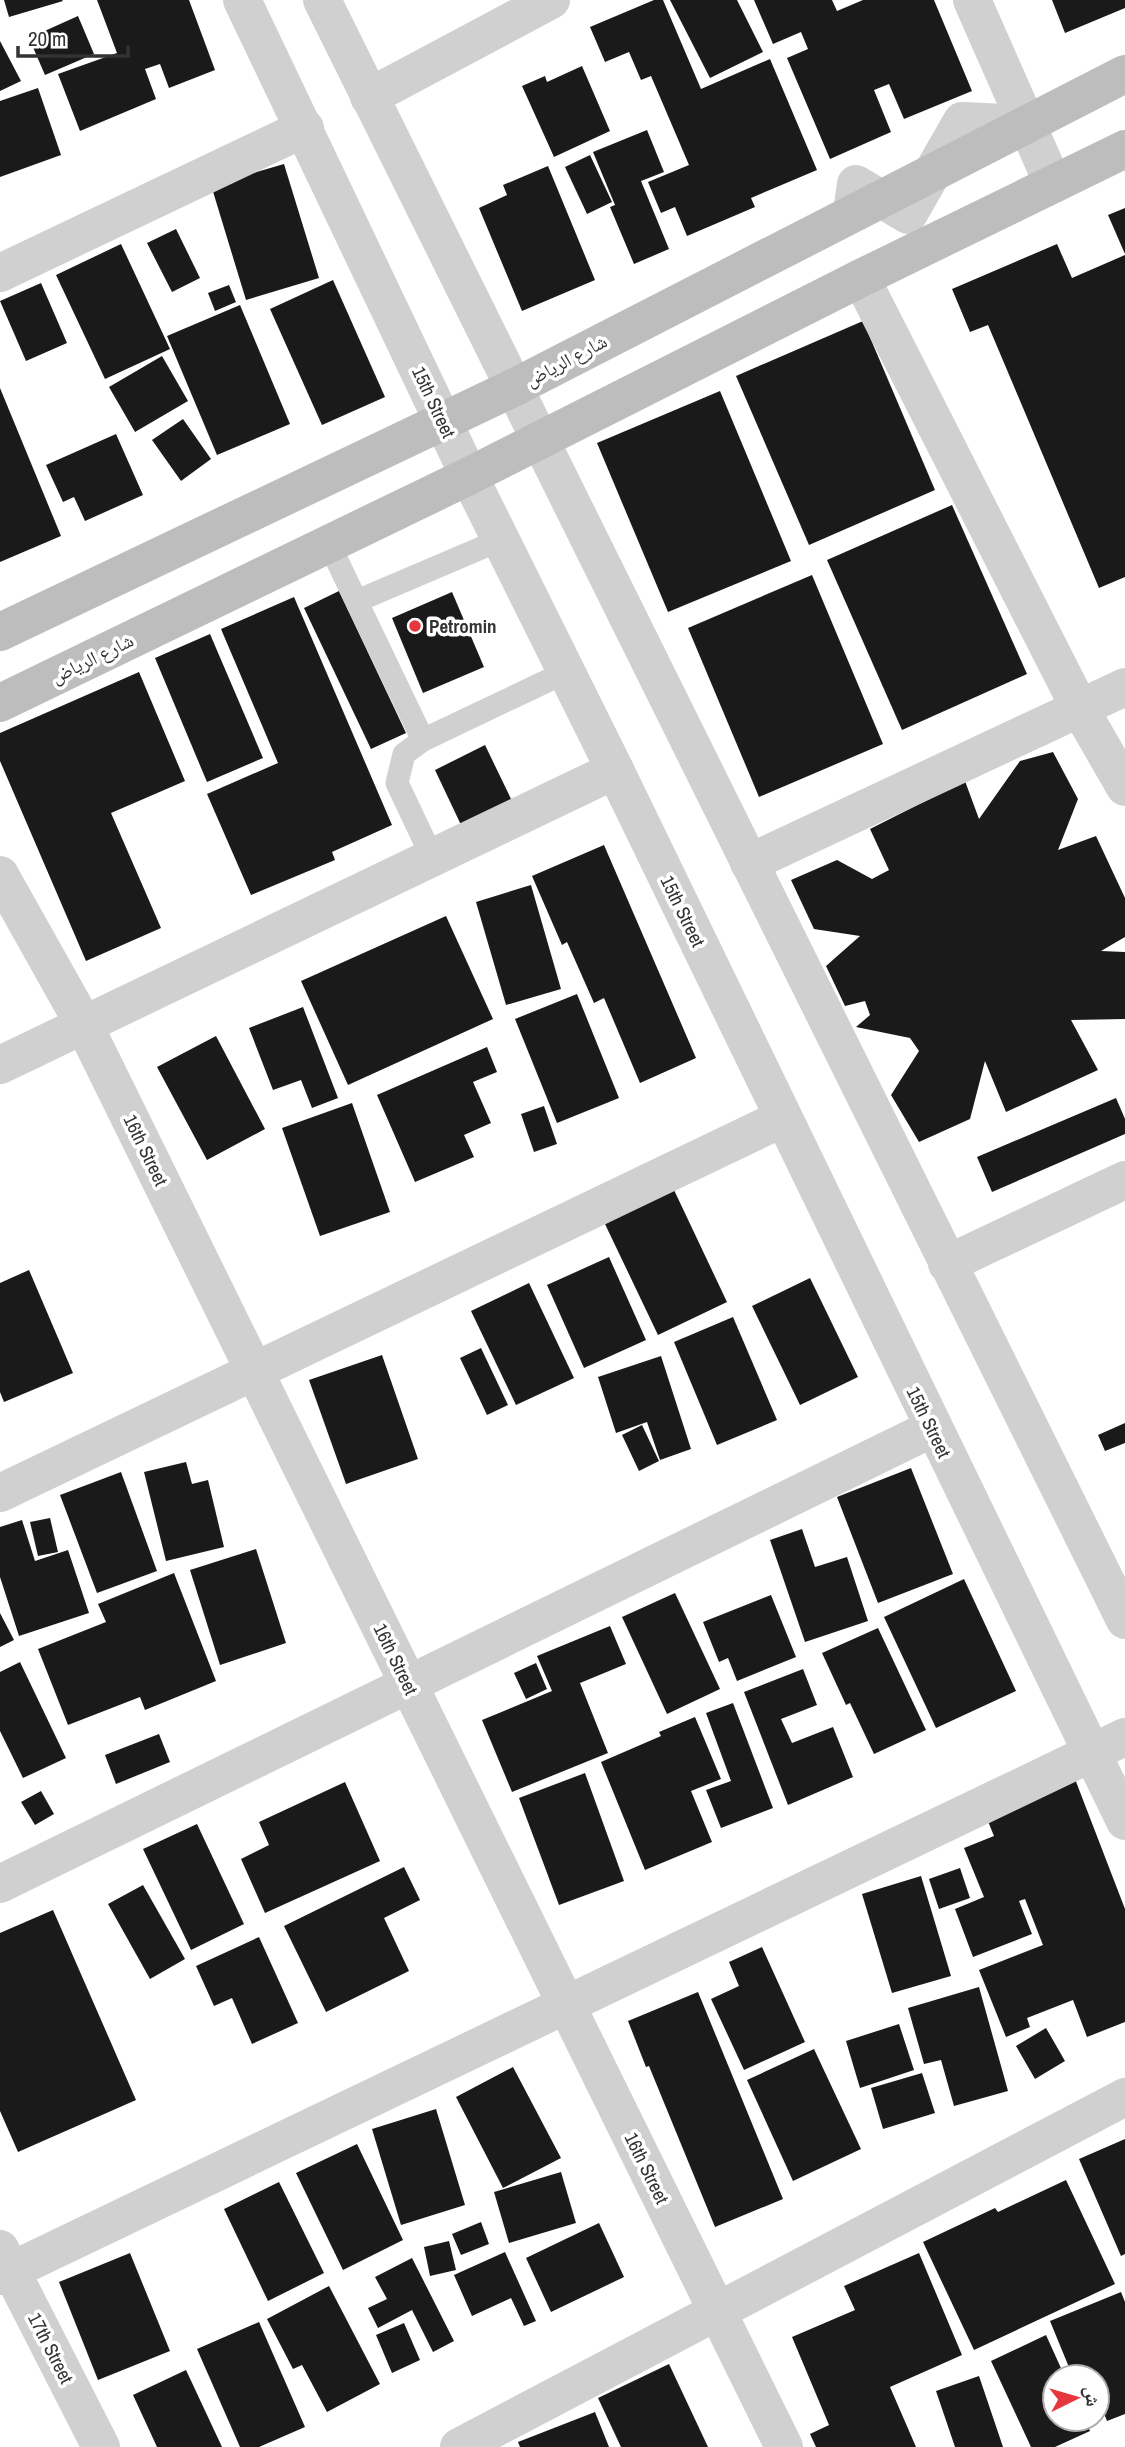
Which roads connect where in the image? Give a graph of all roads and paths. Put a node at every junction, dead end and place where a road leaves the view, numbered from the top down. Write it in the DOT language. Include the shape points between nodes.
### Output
graph roads {
  1 [pos="242,0"];
  2 [pos="321,0"];
  3 [pos="551,0"];
  4 [pos="972,0"];
  5 [pos="1125,74"];
  6 [pos="369,97"];
  7 [pos="1026,124"];
  8 [pos="305,128"];
  9 [pos="1125,149"];
  10 [pos="1053,184"];
  11 [pos="0,273"];
  12 [pos="861,278"];
  13 [pos="513,388"];
  14 [pos="443,422"];
  15 [pos="540,441"];
  16 [pos="469,476"];
  17 [pos="500,540"];
  18 [pos="329,544"];
  19 [pos="357,601"];
  20 [pos="0,632"];
  21 [pos="566,672"];
  22 [pos="1125,687"];
  23 [pos="0,703"];
  24 [pos="1080,709"];
  25 [pos="423,740"];
  26 [pos="615,770"];
  27 [pos="1125,787"];
  28 [pos="432,857"];
  29 [pos="749,863"];
  30 [pos="0,875"];
  31 [pos="83,1023"];
  32 [pos="0,1065"];
  33 [pos="783,1118"];
  34 [pos="1125,1180"];
  35 [pos="947,1265"];
  36 [pos="255,1371"];
  37 [pos="933,1428"];
  38 [pos="0,1493"];
  39 [pos="1125,1620"];
  40 [pos="409,1684"];
  41 [pos="1125,1737"];
  42 [pos="1091,1753"];
  43 [pos="1125,1821"];
  44 [pos="0,1884"];
  45 [pos="566,2004"];
  46 [pos="1125,2097"];
  47 [pos="4,2265"];
  48 [pos="717,2311"];
  49 [pos="101,2447"];
  50 [pos="459,2447"];
  51 [pos="784,2447"];
  1 -- 8 [label="street, 15th Street"];
  2 -- 6 [label="street"];
  3 -- 6 [label="street"];
  4 -- 7 [label="street"];
  5 -- 7 [label="main road, شارع الرياض"];
  6 -- 13 [label="street"];
  7 -- 10 [label="street"];
  7 -- 13 [label="main road, شارع الرياض"];
  8 -- 11 [label="street"];
  8 -- 14 [label="street, 15th Street"];
  9 -- 10 [label="main road, شارع الرياض"];
  10 -- 12 [label="main road, شارع الرياض"];
  12 -- 15 [label="main road, شارع الرياض"];
  12 -- 24 [label="street"];
  13 -- 14 [label="main road, شارع الرياض"];
  13 -- 15 [label="street"];
  14 -- 16 [label="street, 15th Street"];
  14 -- 20 [label="main road, شارع الرياض"];
  15 -- 16 [label="main road, شارع الرياض"];
  15 -- 29 [label="street"];
  16 -- 17 [label="street, 15th Street"];
  16 -- 18 [label="main road, شارع الرياض"];
  17 -- 19 [label="lane"];
  17 -- 21 [label="street, 15th Street"];
  18 -- 19 [label="lane"];
  18 -- 23 [label="main road, شارع الرياض"];
  19 -- 25 [label="lane"];
  21 -- 25 [label="lane"];
  21 -- 26 [label="street, 15th Street"];
  22 -- 24 [label="street"];
  24 -- 27 [label="street"];
  24 -- 29 [label="street"];
  25 -- 28 [label="lane" via="404,754 397,783"];
  26 -- 28 [label="street"];
  26 -- 33 [label="street, 15th Street"];
  28 -- 31 [label="street"];
  29 -- 35 [label="street"];
  30 -- 31 [label="street, 16th Street"];
  31 -- 32 [label="street"];
  31 -- 36 [label="street, 16th Street"];
  33 -- 36 [label="street"];
  33 -- 37 [label="street, 15th Street"];
  34 -- 35 [label="street"];
  35 -- 39 [label="street"];
  36 -- 38 [label="street"];
  36 -- 40 [label="street, 16th Street"];
  37 -- 40 [label="street"];
  37 -- 42 [label="street, 15th Street"];
  40 -- 44 [label="street"];
  40 -- 45 [label="street, 16th Street"];
  41 -- 42 [label="street"];
  42 -- 43 [label="street, 15th Street"];
  42 -- 45 [label="street"];
  45 -- 47 [label="street"];
  45 -- 48 [label="street, 16th Street"];
  46 -- 48 [label="street"];
  47 -- 49 [label="street, 17th Street"];
  48 -- 50 [label="street"];
  48 -- 51 [label="street, 16th Street"];
}
